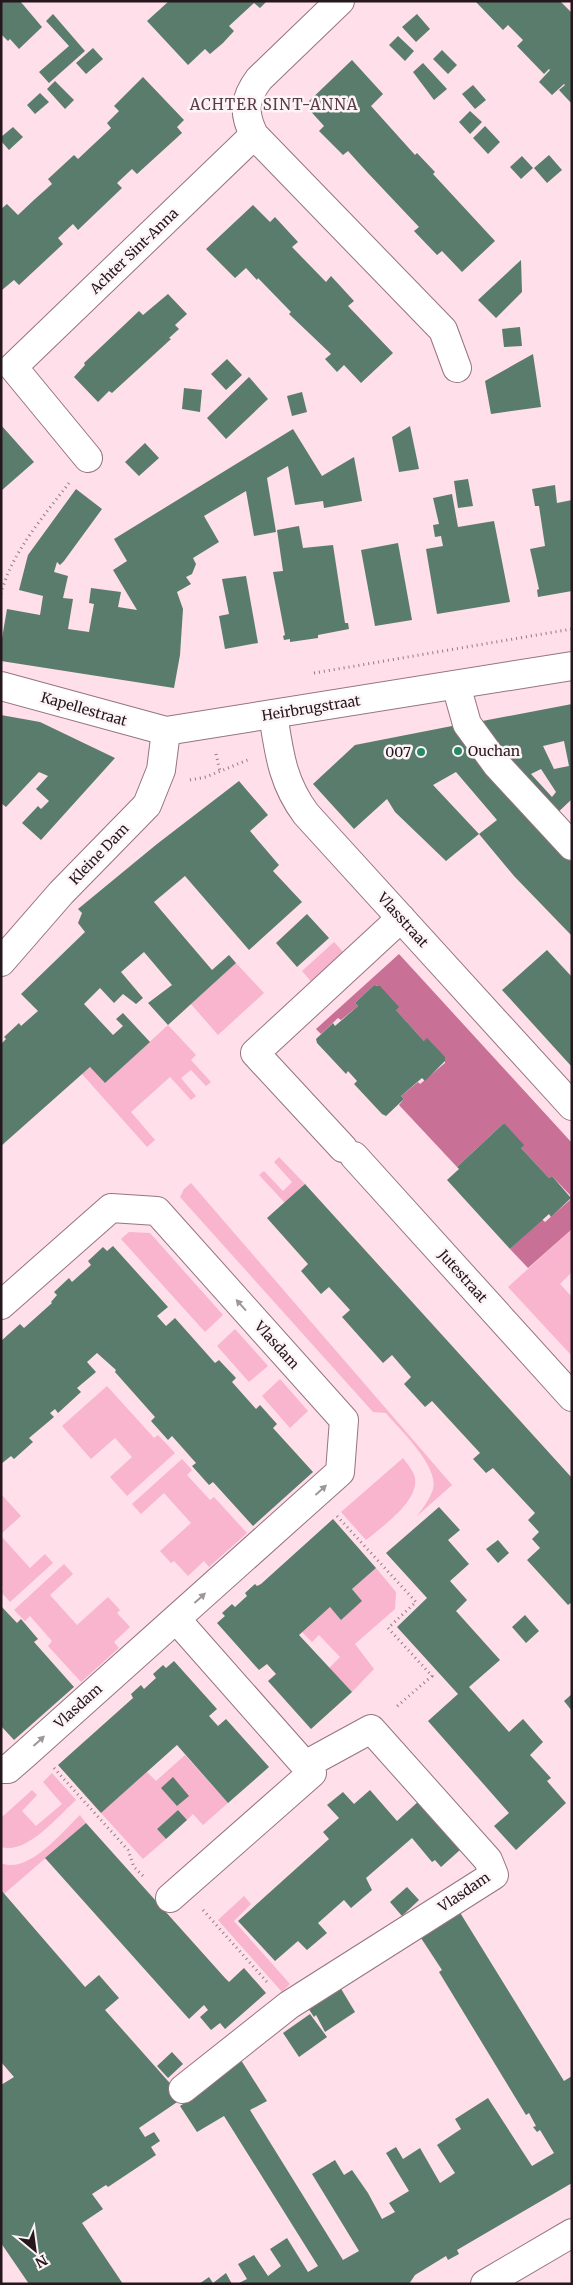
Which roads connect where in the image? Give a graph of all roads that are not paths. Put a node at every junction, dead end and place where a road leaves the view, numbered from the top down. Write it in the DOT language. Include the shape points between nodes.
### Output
graph roads {
  1 [pos="340,1"];
  2 [pos="254,135"];
  3 [pos="7,360"];
  4 [pos="458,368"];
  5 [pos="88,458"];
  6 [pos="572,666"];
  7 [pos="456,685"];
  8 [pos="1,686"];
  9 [pos="273,714"];
  10 [pos="166,731"];
  11 [pos="572,846"];
  12 [pos="401,918"];
  13 [pos="1,962"];
  14 [pos="572,1106"];
  15 [pos="1,1305"];
  16 [pos="572,1397"];
  17 [pos="176,1619"];
  18 [pos="305,1765"];
  19 [pos="1,1769"];
  20 [pos="177,1892"];
  21 [pos="183,2089"];
  22 [pos="572,2233"];
  23 [pos="486,2284"];
  1 -- 2 [label="street" via="250,92 248,122"];
  2 -- 3 [label="street, Achter Sint-Anna"];
  2 -- 4 [label="street" via="443,330"];
  3 -- 5 [label="street, Achter Sint-Anna"];
  6 -- 7 [label="street, Heirbrugstraat"];
  7 -- 9 [label="street, Heirbrugstraat"];
  7 -- 11 [label="street" via="468,724 497,765"];
  8 -- 10 [label="street, Kapellestraat"];
  9 -- 10 [label="street, Heirbrugstraat"];
  9 -- 12 [label="street, Vlasstraat" via="283,770 296,800"];
  10 -- 13 [label="street, Kleine Dam" via="161,770 147,806 60,893"];
  12 -- 14 [label="street, Vlasstraat"];
  12 -- 16 [label="street, Jutestraat" via="255,1053"];
  17 -- 15 [label="street, Vlasdam, one-way" via="340,1472 344,1420 157,1211 111,1208"];
  17 -- 18 [label="street"];
  19 -- 17 [label="street, Vlasdam, one-way" via="8,1769"];
  18 -- 20 [label="street" via="312,1773"];
  18 -- 21 [label="street, Vlasdam" via="371,1729 488,1860 494,1875 288,2006"];
  22 -- 23 [label="street"];
}
